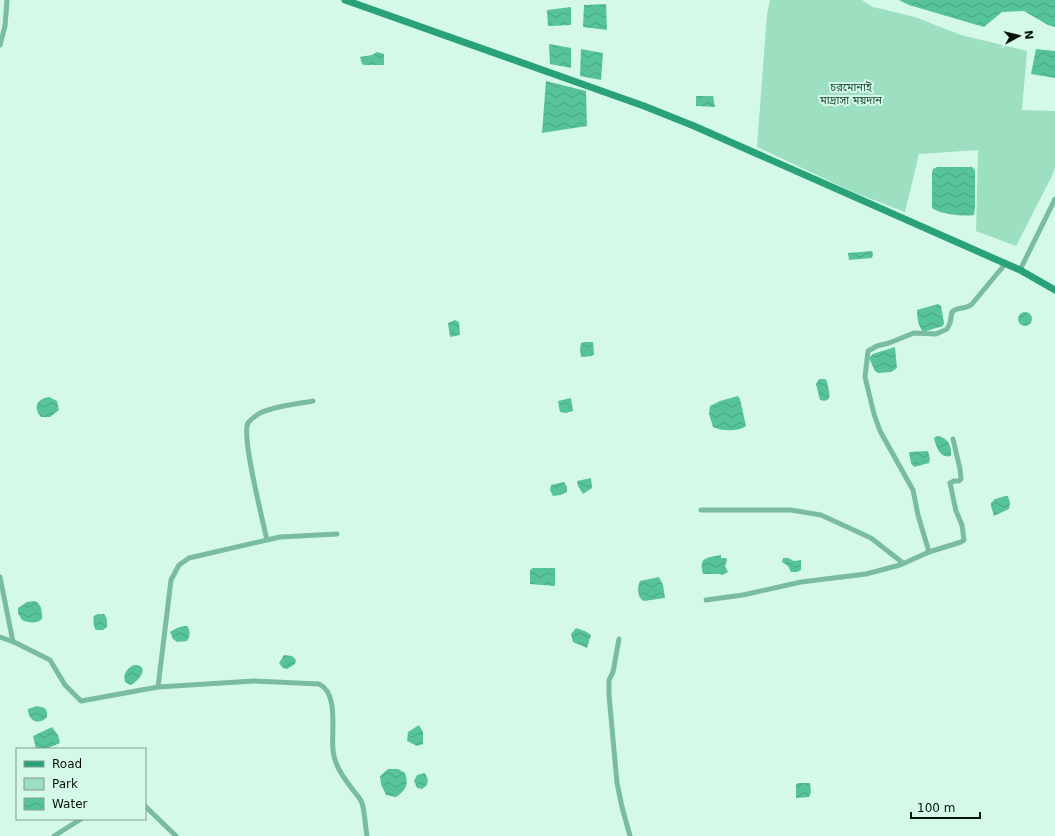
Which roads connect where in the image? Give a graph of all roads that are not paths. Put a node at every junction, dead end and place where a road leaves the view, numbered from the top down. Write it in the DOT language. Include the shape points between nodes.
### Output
graph roads {
  1 [pos="6,0"];
  2 [pos="345,0"];
  3 [pos="0,45"];
  4 [pos="1055,199"];
  5 [pos="1006,263"];
  6 [pos="1020,270"];
  7 [pos="1055,290"];
  8 [pos="313,400"];
  9 [pos="953,439"];
  10 [pos="701,510"];
  11 [pos="337,534"];
  12 [pos="267,540"];
  13 [pos="929,552"];
  14 [pos="903,563"];
  15 [pos="0,577"];
  16 [pos="706,600"];
  17 [pos="0,637"];
  18 [pos="619,639"];
  19 [pos="13,642"];
  20 [pos="158,687"];
  21 [pos="146,807"];
  22 [pos="79,820"];
  23 [pos="54,836"];
  24 [pos="176,836"];
  25 [pos="367,836"];
  26 [pos="630,836"];
  1 -- 3 [label="street"];
  2 -- 5 [label="main road" via="644,106"];
  4 -- 6 [label="street"];
  5 -- 6 [label="main road"];
  5 -- 13 [label="street" via="969,307 956,308 952,312 947,330 936,334 914,333 868,351 865,377 874,414 880,432 913,490"];
  6 -- 7 [label="main road"];
  8 -- 12 [label="street" via="260,413 248,423 246,433 252,470"];
  9 -- 13 [label="street" via="961,479 950,483 964,540"];
  10 -- 14 [label="street" via="791,510 821,514 871,538"];
  11 -- 12 [label="street"];
  12 -- 20 [label="street" via="189,558 179,565 171,580"];
  13 -- 14 [label="street"];
  14 -- 16 [label="street" via="856,576 801,582"];
  15 -- 19 [label="street"];
  17 -- 19 [label="street"];
  18 -- 26 [label="street" via="609,680 609,695 617,783"];
  19 -- 20 [label="street" via="50,660 65,685 81,701"];
  20 -- 25 [label="street" via="254,681 324,686 328,692 332,714 335,763 362,802"];
  21 -- 24 [label="street"];
  22 -- 23 [label="street"];
}
